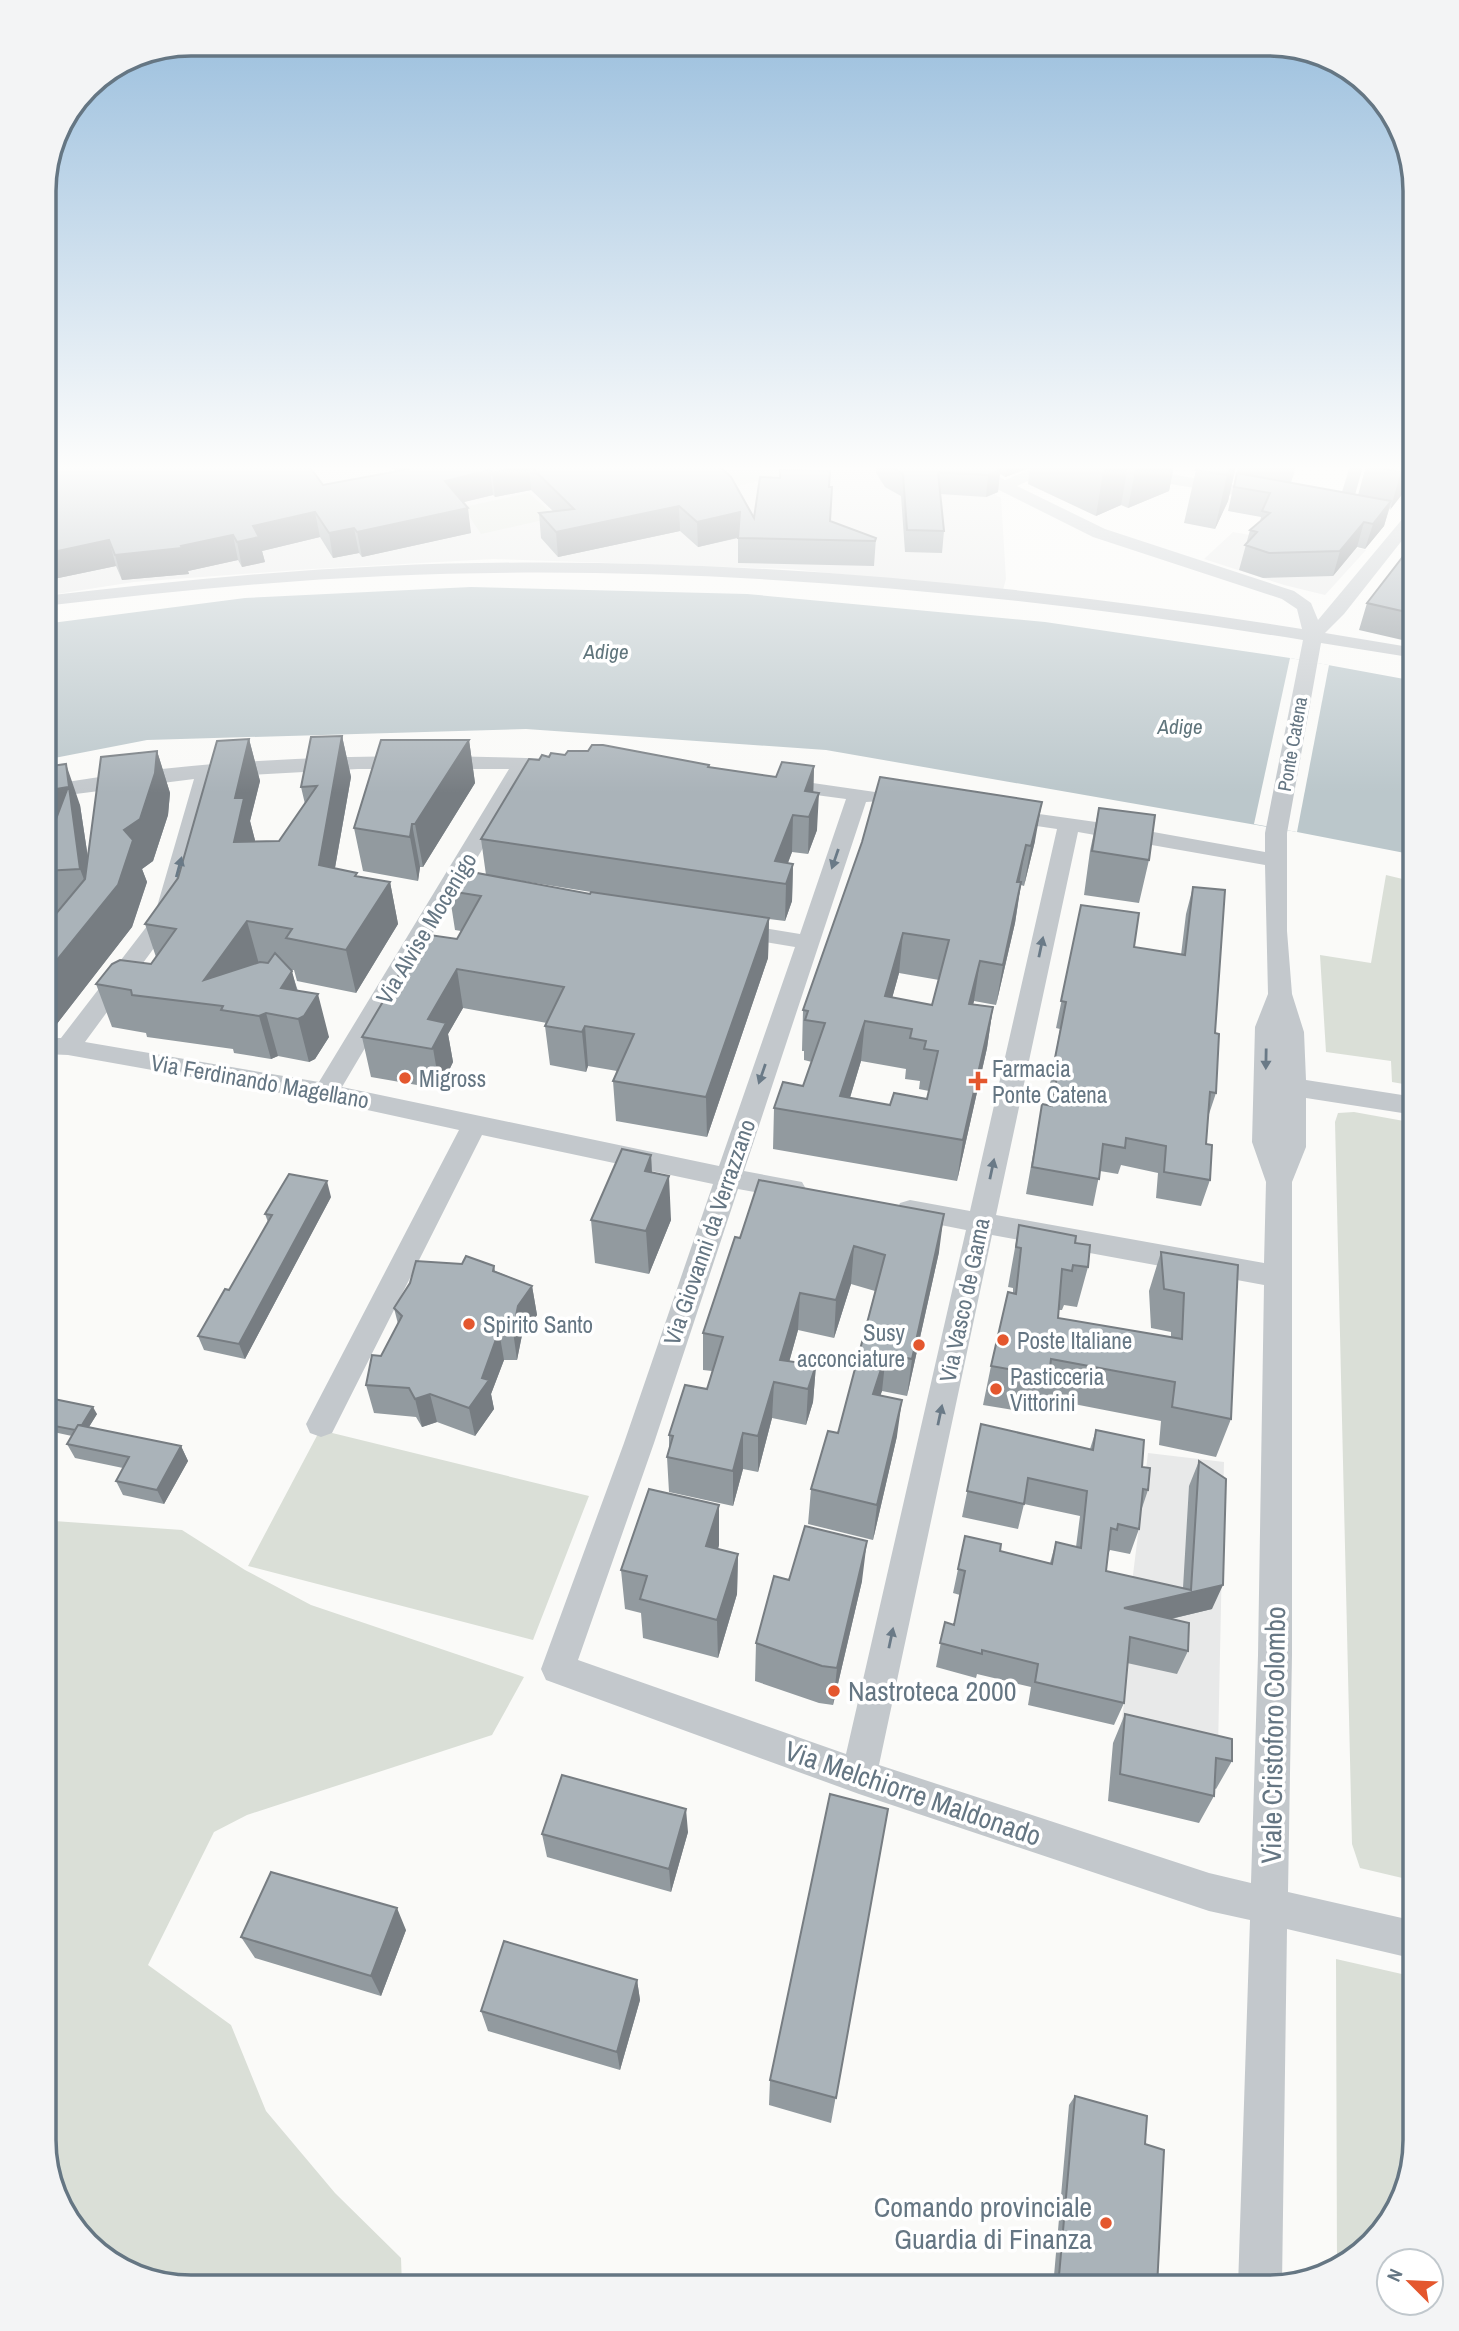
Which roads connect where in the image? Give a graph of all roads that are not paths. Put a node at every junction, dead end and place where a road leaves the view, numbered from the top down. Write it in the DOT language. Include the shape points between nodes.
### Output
graph roads {
  1 [pos="299,575"];
  2 [pos="745,575"];
  3 [pos="1225,575"];
  4 [pos="1365,575"];
  5 [pos="1288,594"];
  6 [pos="1348,597"];
  7 [pos="56,600"];
  8 [pos="1311,645"];
  9 [pos="1403,652"];
  10 [pos="523,763"];
  11 [pos="585,766"];
  12 [pos="206,771"];
  13 [pos="753,781"];
  14 [pos="56,790"];
  15 [pos="858,794"];
  16 [pos="897,800"];
  17 [pos="976,811"];
  18 [pos="1069,824"];
  19 [pos="1276,833"];
  20 [pos="1274,860"];
  21 [pos="452,885"];
  22 [pos="480,889"];
  23 [pos="711,926"];
  24 [pos="807,942"];
  25 [pos="1280,994"];
  26 [pos="56,1047"];
  27 [pos="1294,1087"];
  28 [pos="326,1092"];
  29 [pos="1403,1104"];
  30 [pos="475,1123"];
  31 [pos="728,1177"];
  32 [pos="1279,1182"];
  33 [pos="818,1193"];
  34 [pos="881,1205"];
  35 [pos="980,1223"];
  36 [pos="1277,1276"];
  37 [pos="321,1424"];
  38 [pos="558,1669"];
  39 [pos="859,1776"];
  40 [pos="1270,1907"];
  41 [pos="1403,1937"];
  42 [pos="1260,2275"];
  1 -- 7 [label="street"];
  2 -- 8 [label="street" via="1001,593 1122,607"];
  3 -- 5 [label="street"];
  4 -- 6 [label="street"];
  5 -- 6 [label="street" via="1334,600"];
  5 -- 8 [label="street" via="1304,607"];
  6 -- 8 [label="street"];
  8 -- 9 [label="street"];
  8 -- 19 [label="street, Ponte Catena"];
  10 -- 11 [label="street"];
  10 -- 12 [label="street" via="374,763"];
  10 -- 21 [label="street, Via Alvise Mocenigo"];
  12 -- 14 [label="street"];
  26 -- 12 [label="street, one-way" via="165,918"];
  13 -- 15 [label="street"];
  15 -- 16 [label="street"];
  15 -- 24 [label="street, Via Giovanni da Verrazzano, one-way"];
  17 -- 18 [label="street"];
  18 -- 20 [label="street"];
  35 -- 18 [label="street, Via Vasco de Gama, one-way"];
  19 -- 20 [label="street, Viale Cristoforo Colombo"];
  20 -- 25 [label="street, Viale Cristoforo Colombo"];
  21 -- 22 [label="street"];
  21 -- 28 [label="street, Via Alvise Mocenigo"];
  23 -- 24 [label="street"];
  24 -- 31 [label="street, Via Giovanni da Verrazzano, one-way"];
  25 -- 27 [label="street, Viale Cristoforo Colombo" via="1292,1032"];
  25 -- 32 [label="street, Viale Cristoforo Colombo, one-way" via="1267,1027 1265,1128 1265,1142"];
  26 -- 28 [label="street, Via Ferdinando Magellano"];
  27 -- 29 [label="street"];
  27 -- 32 [label="street, Viale Cristoforo Colombo" via="1293,1147"];
  28 -- 30 [label="street, Via Ferdinando Magellano"];
  30 -- 31 [label="street, Via Ferdinando Magellano"];
  30 -- 37 [label="street"];
  31 -- 33 [label="street, Via Ferdinando Magellano"];
  31 -- 38 [label="street, Via Giovanni da Verrazzano"];
  32 -- 36 [label="street, Viale Cristoforo Colombo"];
  34 -- 35 [label="street"];
  35 -- 36 [label="street"];
  39 -- 35 [label="street, Via Vasco de Gama, one-way"];
  36 -- 40 [label="street, Viale Cristoforo Colombo"];
  38 -- 39 [label="street, Via Melchiorre Maldonado"];
  39 -- 40 [label="street, Via Melchiorre Maldonado" via="1209,1892"];
  40 -- 41 [label="street"];
  40 -- 42 [label="street, Viale Cristoforo Colombo"];
}
